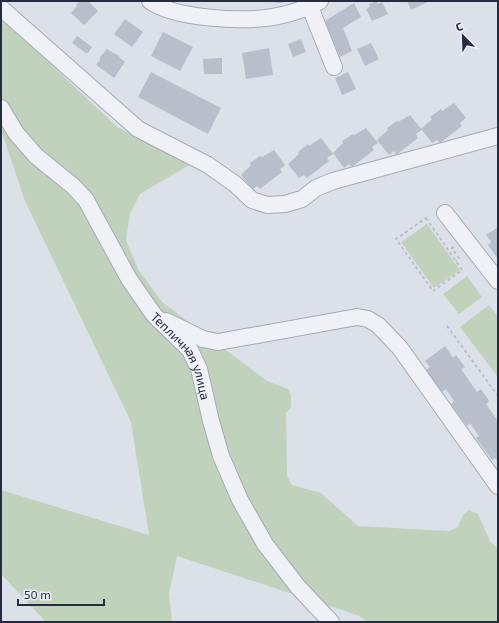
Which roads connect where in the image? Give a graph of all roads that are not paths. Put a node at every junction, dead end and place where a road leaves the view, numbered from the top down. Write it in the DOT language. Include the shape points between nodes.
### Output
graph roads {
  1 [pos="150,1"];
  2 [pos="315,4"];
  3 [pos="1,8"];
  4 [pos="334,67"];
  5 [pos="1,108"];
  6 [pos="498,136"];
  7 [pos="445,213"];
  8 [pos="498,282"];
  9 [pos="154,315"];
  10 [pos="498,486"];
  11 [pos="331,622"];
  1 -- 2 [label="street" via="178,13 242,19 273,17"];
  2 -- 4 [label="street"];
  3 -- 6 [label="street" via="138,129 208,165 252,200 267,205 285,204 302,199 316,188 334,181"];
  5 -- 9 [label="street, Тепличная улица" via="16,133 36,156 86,200 129,278"];
  7 -- 8 [label="street"];
  9 -- 10 [label="street" via="203,339 218,342 357,317 368,319 378,325 400,348"];
  9 -- 11 [label="street, Тепличная улица" via="190,350 199,369 221,456 240,500 265,544 298,588"];
}
